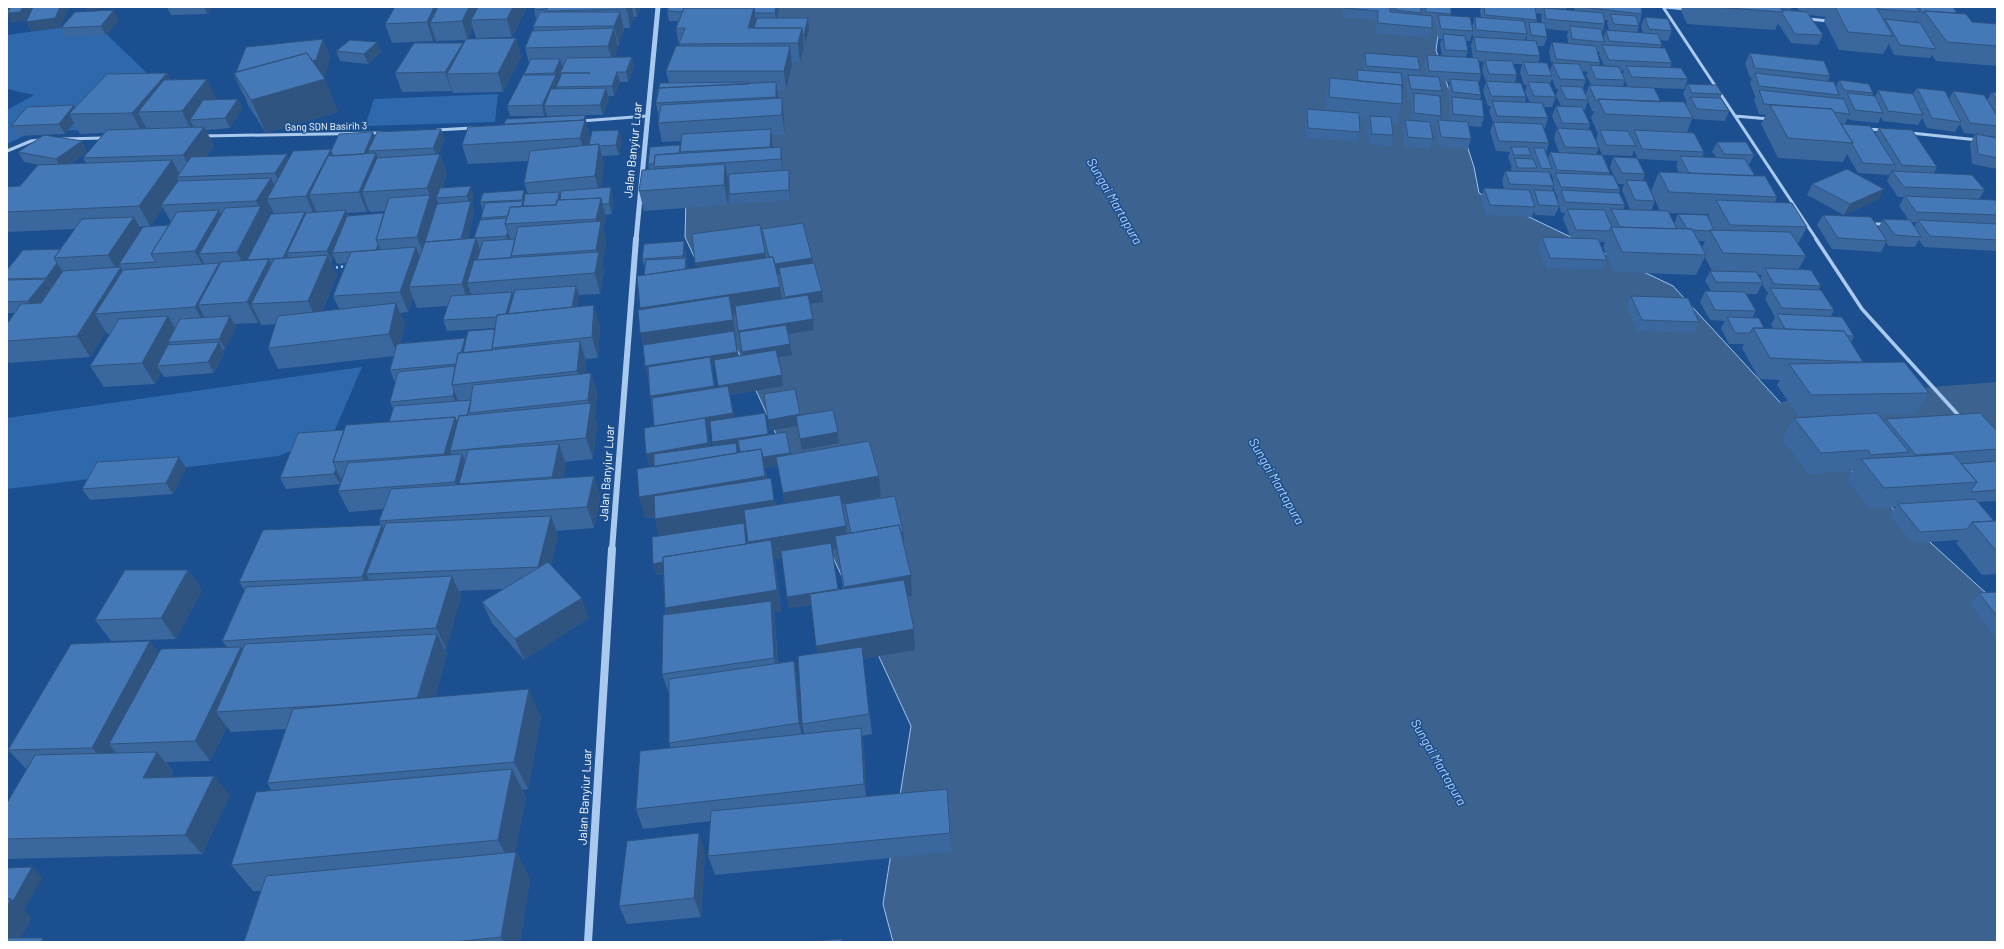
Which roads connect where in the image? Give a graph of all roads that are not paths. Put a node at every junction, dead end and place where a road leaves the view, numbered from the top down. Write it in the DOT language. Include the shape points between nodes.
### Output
graph roads {
  1 [pos="658,7"];
  2 [pos="1664,7"];
  3 [pos="1688,9"];
  4 [pos="1805,19"];
  5 [pos="1836,21"];
  6 [pos="647,116"];
  7 [pos="1735,116"];
  8 [pos="1775,120"];
  9 [pos="576,121"];
  10 [pos="481,127"];
  11 [pos="1862,128"];
  12 [pos="433,131"];
  13 [pos="1886,131"];
  14 [pos="386,133"];
  15 [pos="1910,133"];
  16 [pos="197,136"];
  17 [pos="111,138"];
  18 [pos="56,139"];
  19 [pos="43,140"];
  20 [pos="1981,140"];
  21 [pos="7,151"];
  22 [pos="1874,224"];
  23 [pos="1890,225"];
  24 [pos="1961,419"];
  25 [pos="588,942"];
  1 -- 6 [label="street, Jalan Banyiur Luar"];
  2 -- 3 [label="street"];
  2 -- 7 [label="street"];
  4 -- 5 [label="street"];
  6 -- 9 [label="street"];
  6 -- 25 [label="street, Jalan Banyiur Luar" via="603,672"];
  7 -- 8 [label="street"];
  7 -- 24 [label="street" via="1862,309"];
  10 -- 12 [label="street"];
  11 -- 13 [label="street"];
  14 -- 16 [label="street, Gang SDN Basirih 3"];
  15 -- 20 [label="street"];
  17 -- 18 [label="street"];
  19 -- 21 [label="street" via="31,141"];
  22 -- 23 [label="street"];
}
